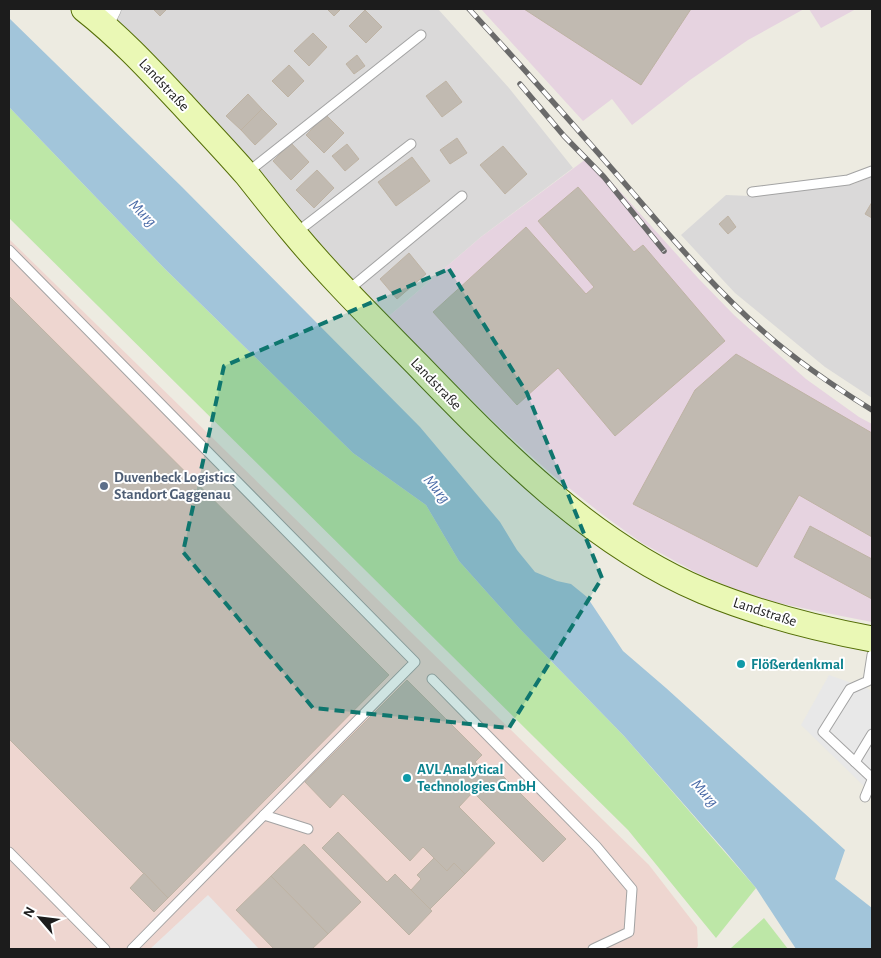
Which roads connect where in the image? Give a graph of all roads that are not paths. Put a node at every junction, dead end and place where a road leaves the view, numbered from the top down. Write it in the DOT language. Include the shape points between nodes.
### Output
graph roads {
  1 [pos="84,9"];
  2 [pos="108,17"];
  3 [pos="421,35"];
  4 [pos="411,144"];
  5 [pos="872,171"];
  6 [pos="246,174"];
  7 [pos="752,192"];
  8 [pos="462,196"];
  9 [pos="294,234"];
  10 [pos="9,250"];
  11 [pos="346,291"];
  12 [pos="872,639"];
  13 [pos="872,655"];
  14 [pos="432,679"];
  15 [pos="870,684"];
  16 [pos="872,734"];
  17 [pos="855,762"];
  18 [pos="872,779"];
  19 [pos="865,797"];
  20 [pos="264,815"];
  21 [pos="308,829"];
  22 [pos="9,852"];
  23 [pos="105,949"];
  24 [pos="132,949"];
  25 [pos="593,949"];
  1 -- 2 [label="street, Landstraße"];
  2 -- 6 [label="street, Landstraße" via="146,65"];
  3 -- 6 [label="lane"];
  4 -- 9 [label="lane"];
  5 -- 7 [label="lane" via="848,180"];
  6 -- 9 [label="street, Landstraße"];
  8 -- 11 [label="lane"];
  9 -- 11 [label="street, Landstraße"];
  10 -- 20 [label="lane" via="415,662"];
  11 -- 12 [label="street, Landstraße" via="538,483 597,530 646,562 701,590 814,628"];
  13 -- 15 [label="lane"];
  14 -- 25 [label="lane" via="596,846 632,889 629,932"];
  15 -- 17 [label="lane" via="850,688 823,732"];
  16 -- 17 [label="lane"];
  17 -- 18 [label="lane"];
  18 -- 19 [label="lane"];
  20 -- 21 [label="lane"];
  20 -- 24 [label="lane"];
  22 -- 23 [label="lane"];
}
